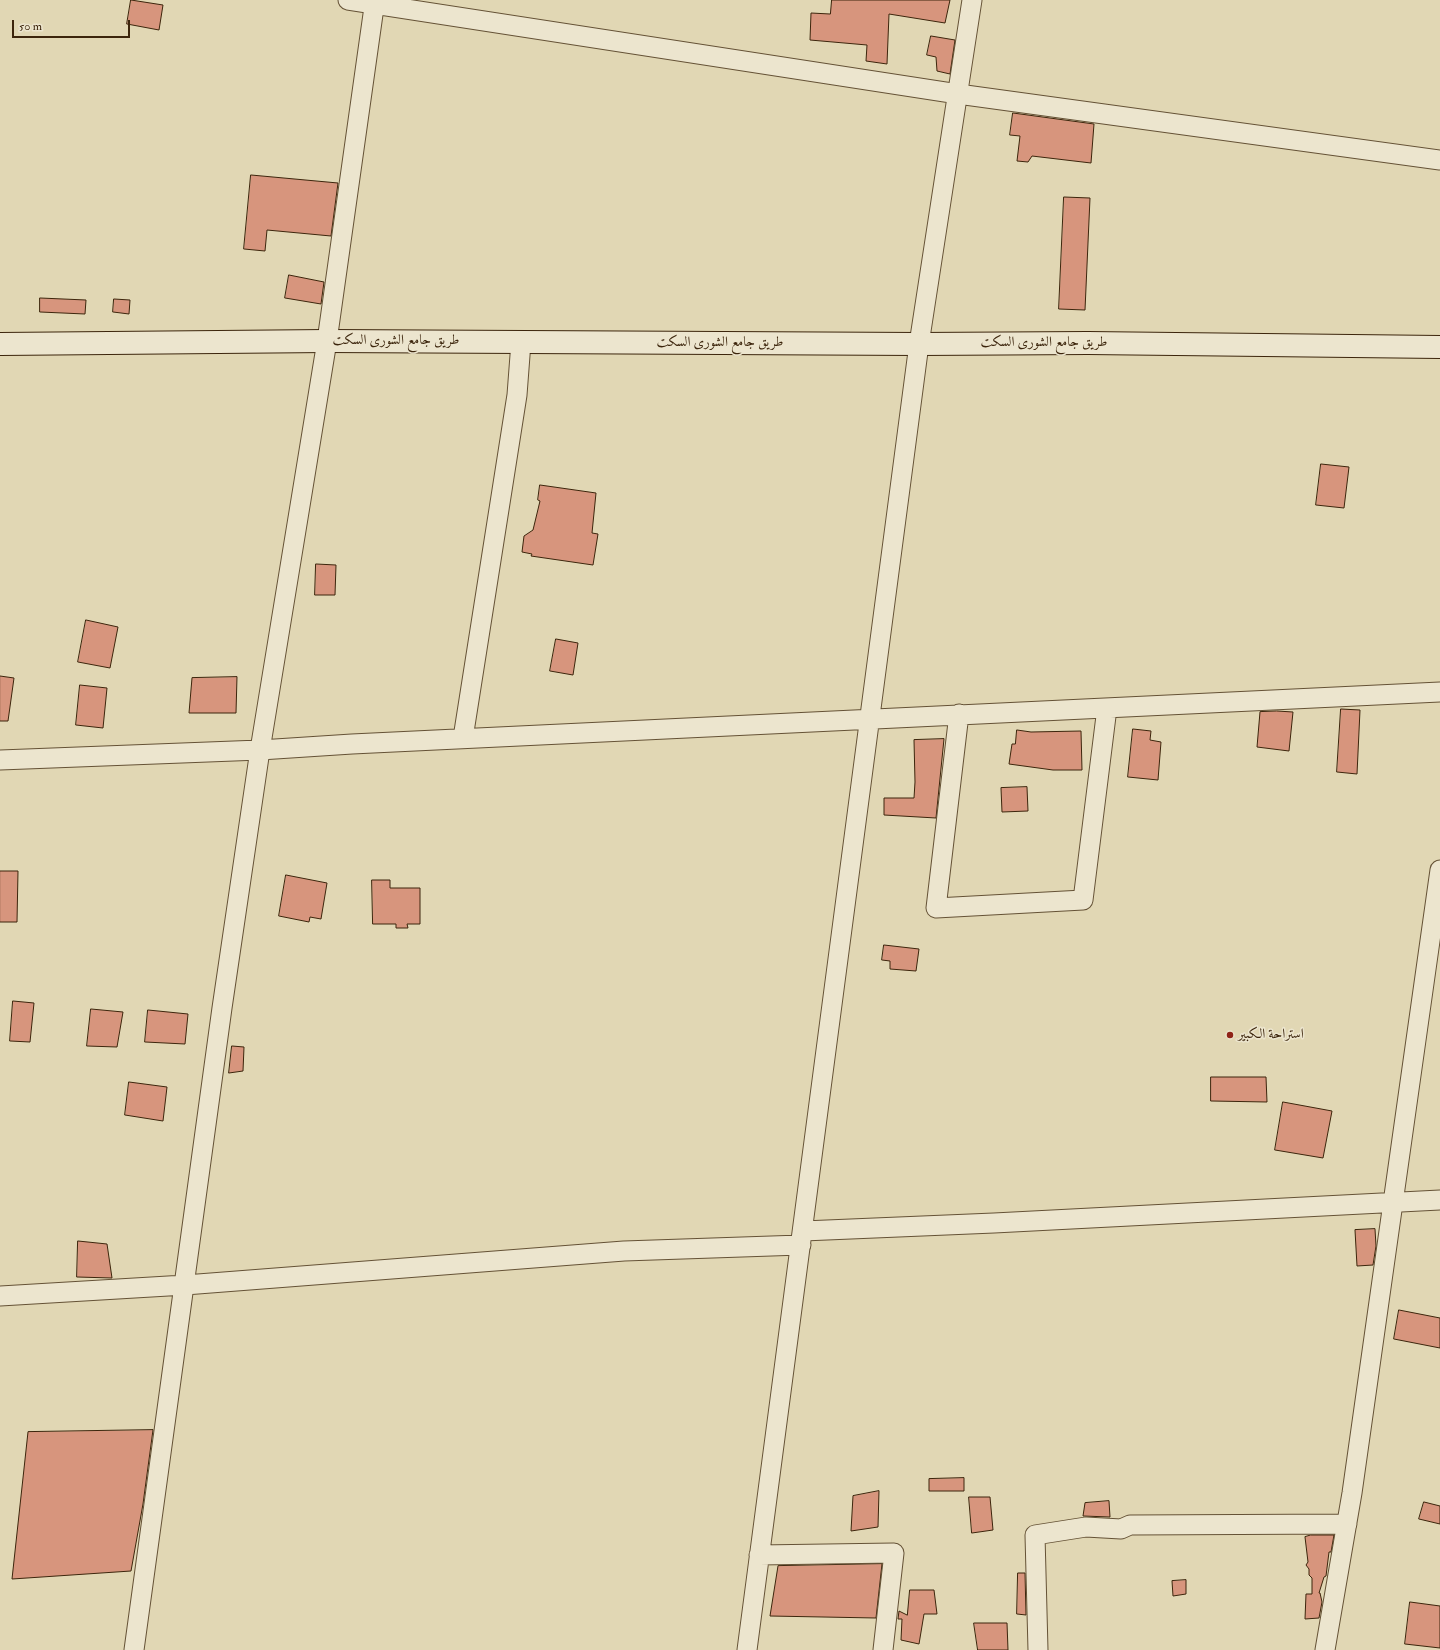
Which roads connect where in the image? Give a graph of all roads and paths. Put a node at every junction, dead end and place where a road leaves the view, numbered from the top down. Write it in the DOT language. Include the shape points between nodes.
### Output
graph roads {
  1 [pos="348,0"];
  2 [pos="972,0"];
  3 [pos="374,2"];
  4 [pos="958,94"];
  5 [pos="1440,160"];
  6 [pos="327,341"];
  7 [pos="521,342"];
  8 [pos="0,344"];
  9 [pos="919,344"];
  10 [pos="1440,347"];
  11 [pos="1440,692"];
  12 [pos="1107,708"];
  13 [pos="959,714"];
  14 [pos="870,718"];
  15 [pos="463,738"];
  16 [pos="260,750"];
  17 [pos="0,760"];
  18 [pos="1440,870"];
  19 [pos="1440,1200"];
  20 [pos="1392,1203"];
  21 [pos="802,1238"];
  22 [pos="185,1285"];
  23 [pos="0,1296"];
  24 [pos="1347,1524"];
  25 [pos="759,1555"];
  26 [pos="134,1650"];
  27 [pos="747,1650"];
  28 [pos="883,1650"];
  29 [pos="1038,1650"];
  30 [pos="1325,1650"];
  1 -- 3 [label="street"];
  2 -- 4 [label="street"];
  3 -- 4 [label="street"];
  3 -- 6 [label="street"];
  4 -- 5 [label="street"];
  4 -- 9 [label="street"];
  6 -- 7 [label="main road, طريق جامع الشورى السكت"];
  6 -- 8 [label="main road, طريق جامع الشورى السكت"];
  6 -- 16 [label="street"];
  7 -- 9 [label="main road, طريق جامع الشورى السكت"];
  7 -- 15 [label="street" via="517,396"];
  9 -- 10 [label="main road, طريق جامع الشورى السكت" via="1100,343"];
  9 -- 14 [label="street"];
  11 -- 12 [label="street"];
  12 -- 13 [label="street"];
  12 -- 13 [label="street" via="1083,900 936,908"];
  13 -- 14 [label="street"];
  14 -- 15 [label="street"];
  14 -- 21 [label="street"];
  15 -- 16 [label="street"];
  16 -- 17 [label="street"];
  16 -- 22 [label="street"];
  18 -- 20 [label="street"];
  19 -- 20 [label="street"];
  20 -- 21 [label="street" via="994,1223"];
  20 -- 24 [label="street"];
  21 -- 22 [label="street"];
  21 -- 25 [label="street"];
  22 -- 23 [label="street"];
  22 -- 26 [label="street"];
  24 -- 29 [label="street" via="1130,1525 1121,1529 1086,1527 1035,1535"];
  24 -- 30 [label="street"];
  25 -- 27 [label="street"];
  25 -- 28 [label="street" via="894,1552"];
}
